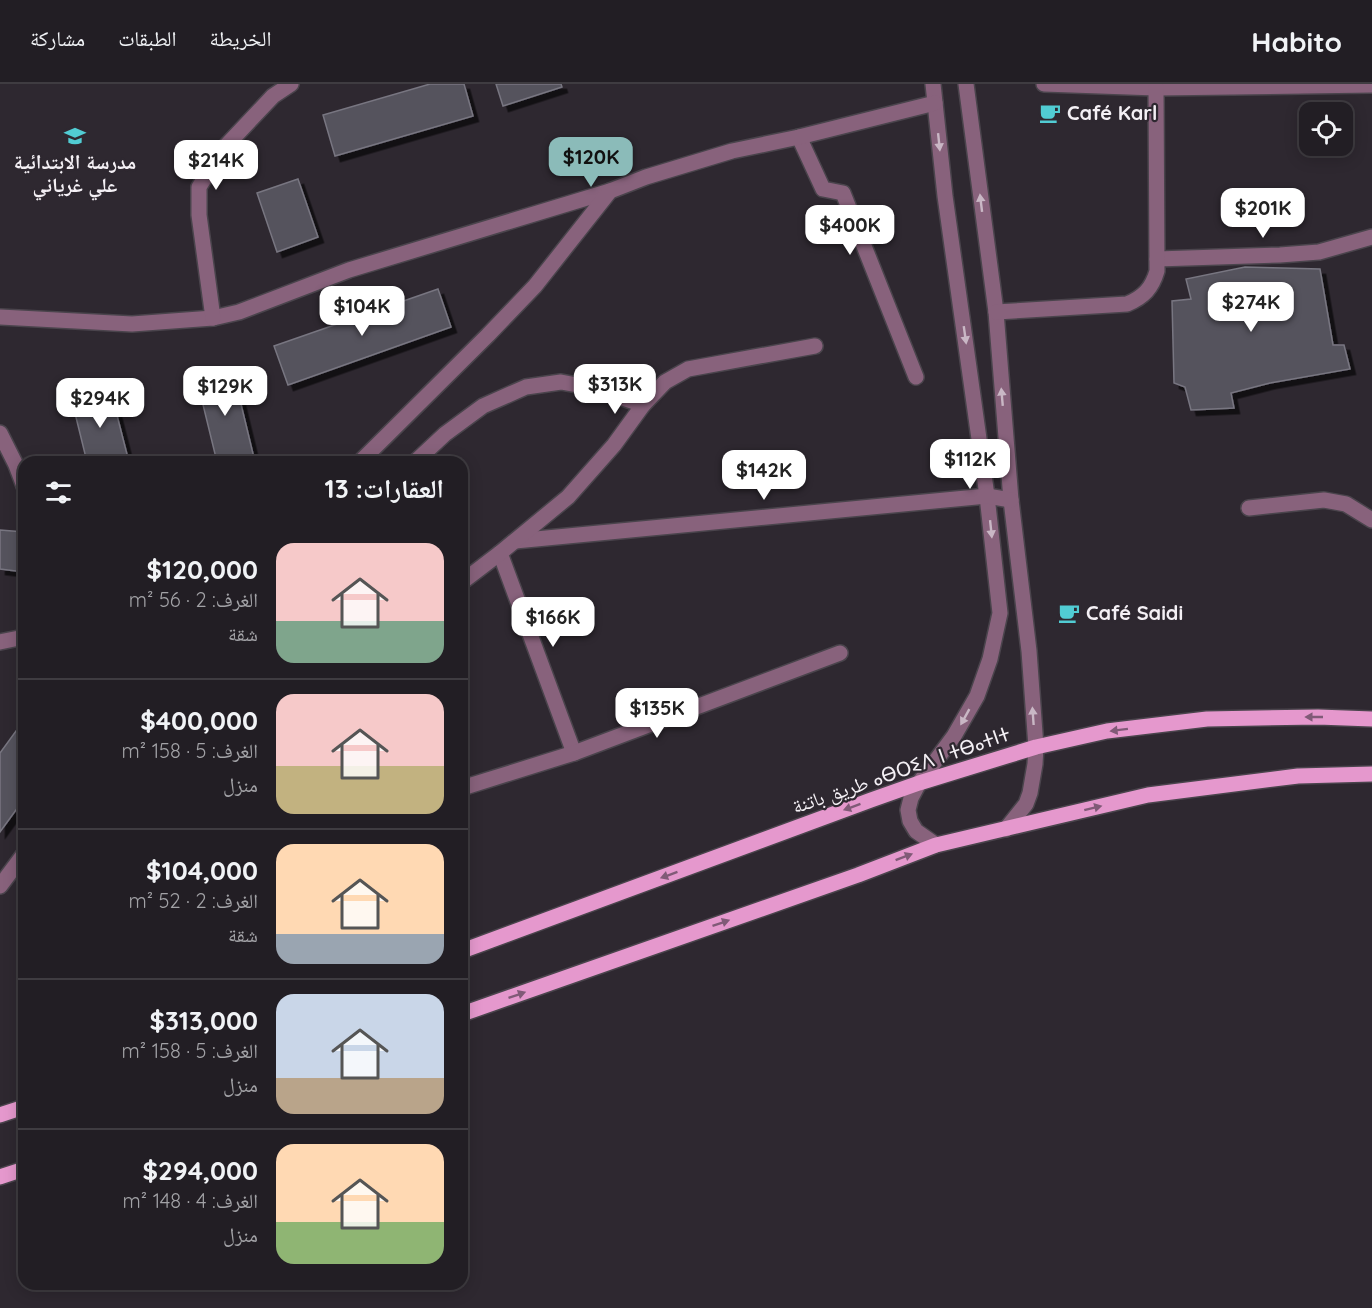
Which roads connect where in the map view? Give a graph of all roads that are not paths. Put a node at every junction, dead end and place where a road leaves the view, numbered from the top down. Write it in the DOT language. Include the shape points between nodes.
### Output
graph roads {
  1 [pos="291,84"];
  2 [pos="933,84"];
  3 [pos="966,84"];
  4 [pos="1044,84"];
  5 [pos="1372,85"];
  6 [pos="1156,88"];
  7 [pos="935,103"];
  8 [pos="799,137"];
  9 [pos="610,190"];
  10 [pos="1372,237"];
  11 [pos="1157,259"];
  12 [pos="996,312"];
  13 [pos="213,318"];
  14 [pos="1,322"];
  15 [pos="815,346"];
  16 [pos="916,377"];
  17 [pos="643,405"];
  18 [pos="0,433"];
  19 [pos="366,456"];
  20 [pos="421,456"];
  21 [pos="18,470"];
  22 [pos="987,496"];
  23 [pos="1011,500"];
  24 [pos="1250,508"];
  25 [pos="1372,520"];
  26 [pos="515,541"];
  27 [pos="500,554"];
  28 [pos="468,578"];
  29 [pos="18,638"];
  30 [pos="0,642"];
  31 [pos="840,653"];
  32 [pos="1372,719"];
  33 [pos="1036,747"];
  34 [pos="574,753"];
  35 [pos="1372,774"];
  36 [pos="919,783"];
  37 [pos="468,786"];
  38 [pos="1006,830"];
  39 [pos="936,845"];
  40 [pos="18,862"];
  41 [pos="0,886"];
  42 [pos="468,949"];
  43 [pos="468,1012"];
  44 [pos="18,1109"];
  45 [pos="0,1115"];
  46 [pos="18,1171"];
  47 [pos="0,1178"];
  1 -- 13 [label="street" via="273,96 224,148 199,187"];
  2 -- 7 [label="street"];
  12 -- 3 [label="street, one-way"];
  4 -- 6 [label="street"];
  5 -- 6 [label="street"];
  6 -- 11 [label="street"];
  7 -- 8 [label="street"];
  7 -- 22 [label="street, one-way"];
  8 -- 9 [label="street" via="732,151"];
  8 -- 16 [label="street" via="822,189 843,193"];
  9 -- 13 [label="street" via="350,270"];
  9 -- 19 [label="street" via="535,286"];
  10 -- 11 [label="street" via="1319,252"];
  11 -- 12 [label="street" via="1154,283 1138,300 1127,304"];
  23 -- 12 [label="street, one-way"];
  13 -- 14 [label="street" via="132,324"];
  15 -- 17 [label="street" via="688,369 665,382"];
  17 -- 20 [label="street" via="594,388 561,382 526,387 483,406"];
  17 -- 26 [label="street" via="614,445 567,497"];
  18 -- 21 [label="street"];
  22 -- 23 [label="street"];
  22 -- 26 [label="street"];
  22 -- 36 [label="street, one-way" via="1000,613 990,659 977,696 954,736"];
  33 -- 23 [label="street, one-way"];
  24 -- 25 [label="street" via="1324,500 1346,504"];
  26 -- 27 [label="street"];
  27 -- 28 [label="street"];
  27 -- 34 [label="street"];
  29 -- 30 [label="street"];
  31 -- 34 [label="street"];
  32 -- 33 [label="main road, طريق باتنة ⴰⴱⵔⵉⴷ ⵏ ⵜⴱⴰⵜⵏⵜ, one-way" via="1207,719 1107,731"];
  33 -- 36 [label="main road, طريق باتنة ⴰⴱⵔⵉⴷ ⵏ ⵜⴱⴰⵜⵏⵜ"];
  33 -- 38 [label="street" via="1030,793"];
  34 -- 37 [label="street"];
  38 -- 35 [label="main road, one-way" via="1149,795 1298,776"];
  36 -- 39 [label="street" via="908,810 910,821 916,831"];
  36 -- 42 [label="main road, طريق باتنة ⴰⴱⵔⵉⴷ ⵏ ⵜⴱⴰⵜⵏⵜ, one-way"];
  38 -- 39 [label="main road"];
  43 -- 39 [label="main road, one-way"];
  40 -- 41 [label="street"];
  44 -- 45 [label="main road"];
  46 -- 47 [label="main road"];
}
